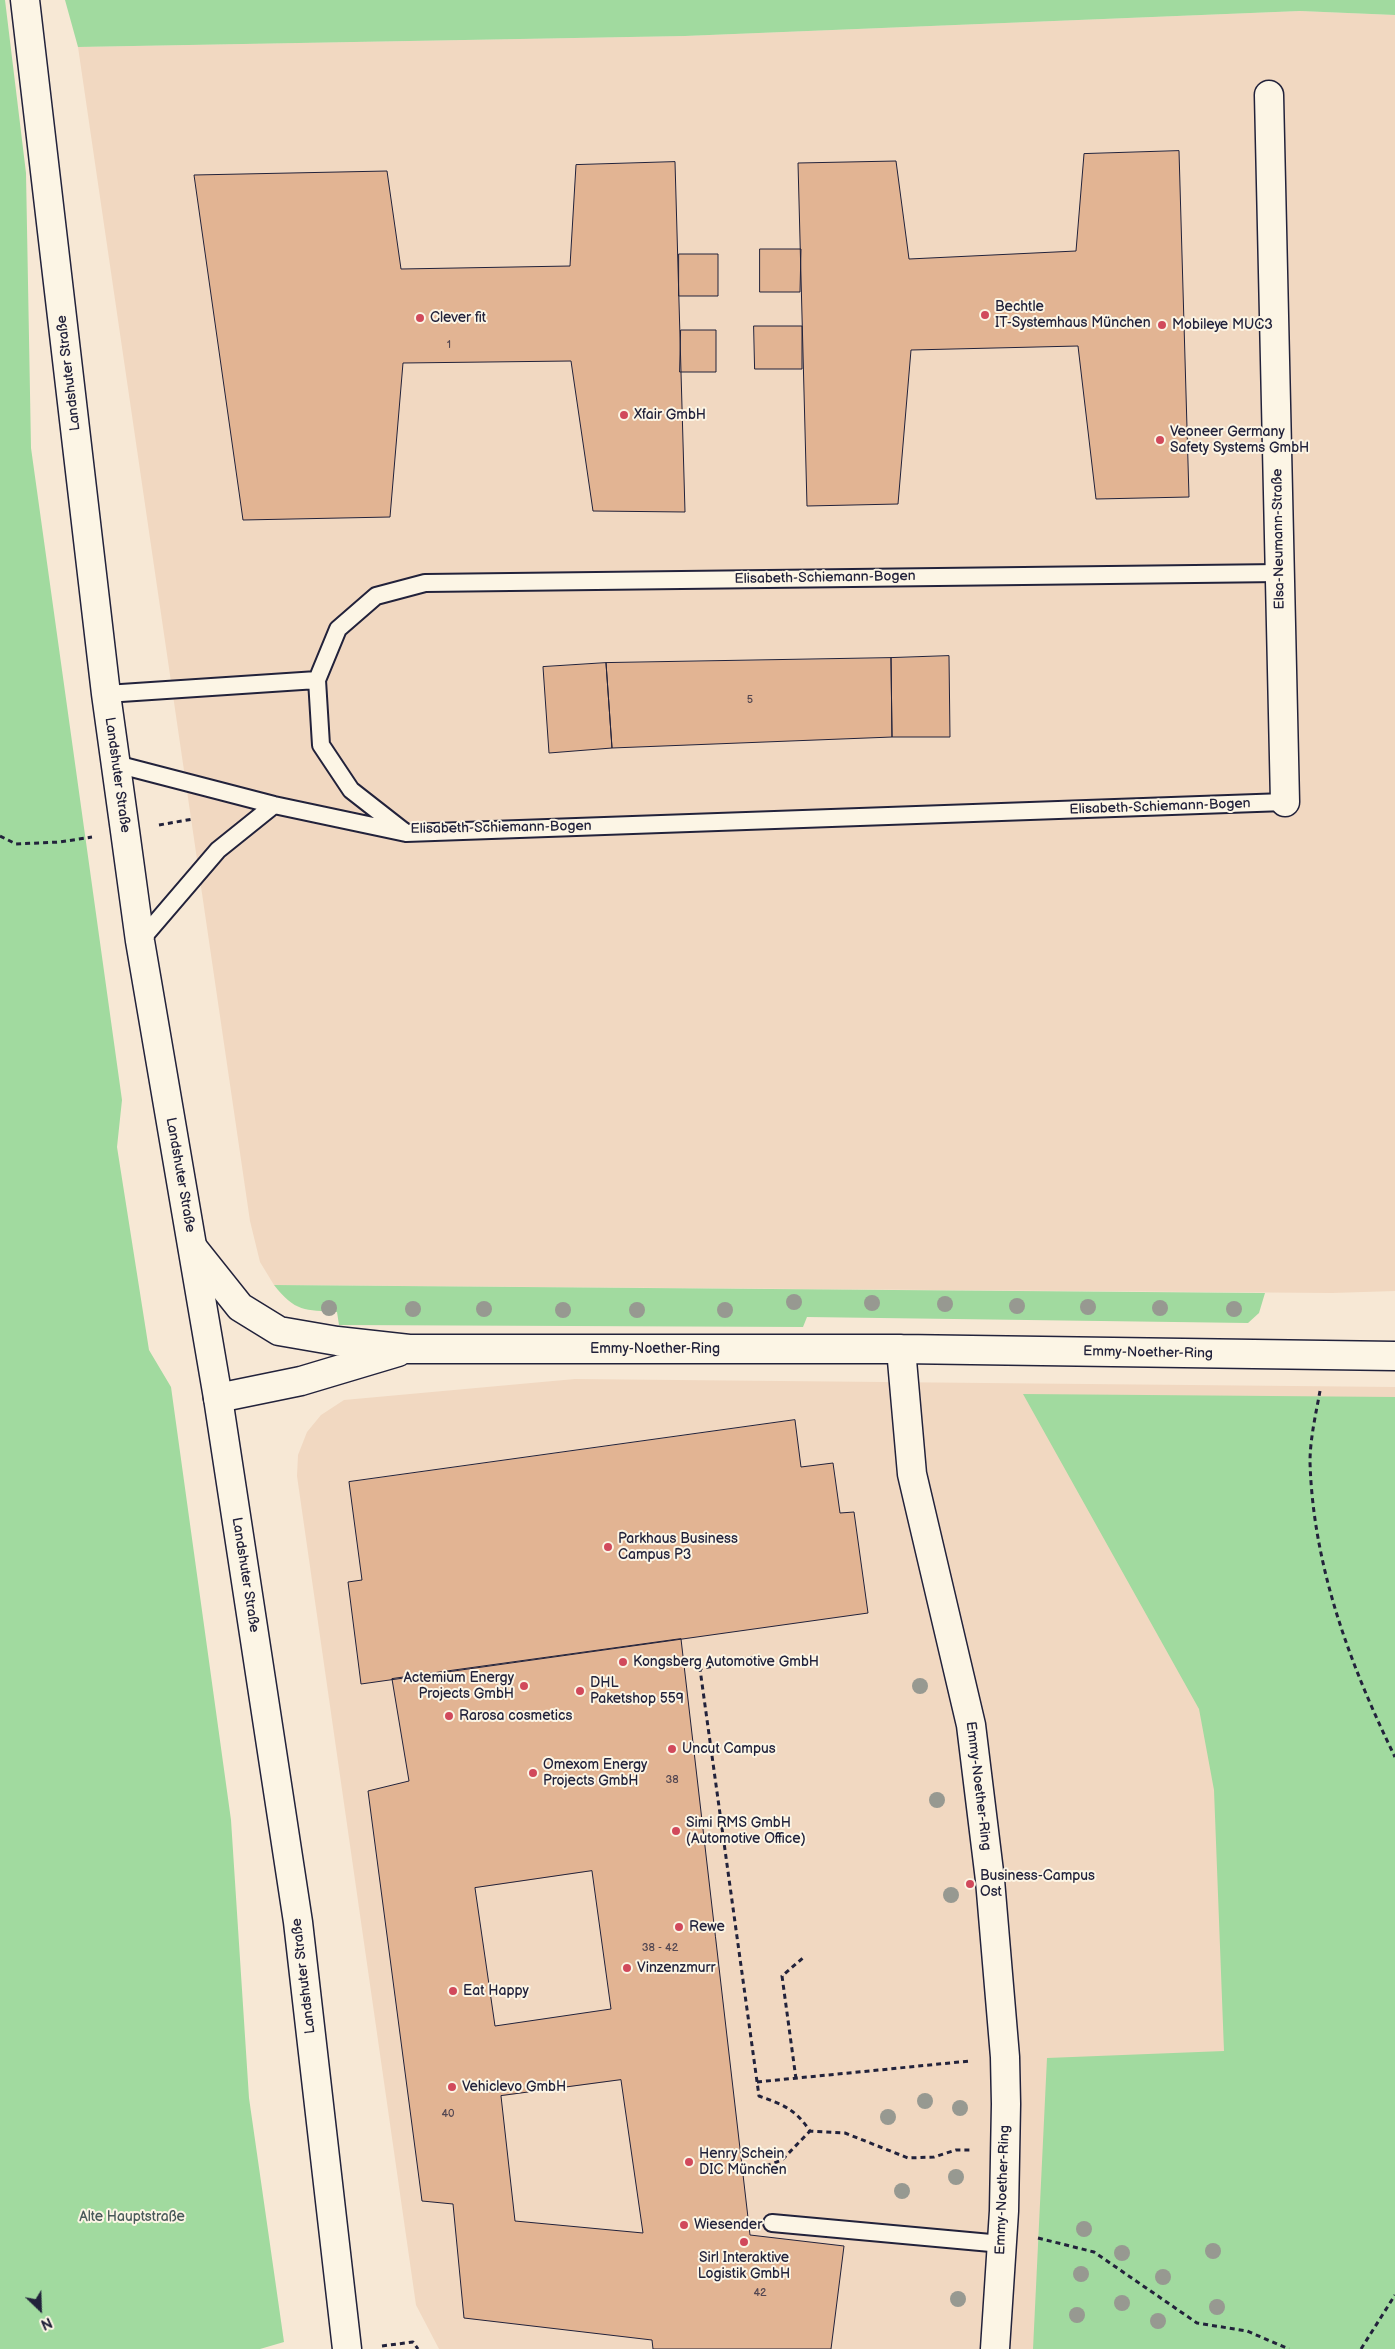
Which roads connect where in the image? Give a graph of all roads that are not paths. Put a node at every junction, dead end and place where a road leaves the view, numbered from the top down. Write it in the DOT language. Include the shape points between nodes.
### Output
graph roads {
  1 [pos="25,0"];
  2 [pos="1269,95"];
  3 [pos="1280,573"];
  4 [pos="317,680"];
  5 [pos="106,694"];
  6 [pos="116,764"];
  7 [pos="1285,802"];
  8 [pos="274,805"];
  9 [pos="406,833"];
  10 [pos="140,941"];
  11 [pos="193,1248"];
  12 [pos="409,1349"];
  13 [pos="901,1349"];
  14 [pos="1395,1356"];
  15 [pos="218,1398"];
  16 [pos="772,2223"];
  17 [pos="1002,2236"];
  18 [pos="347,2349"];
  19 [pos="995,2349"];
  1 -- 5 [label="street, Landshuter Straße"];
  2 -- 3 [label="street, Elsa-Neumann-Straße"];
  3 -- 4 [label="lane, Elisabeth-Schiemann-Bogen" via="425,583 376,596 338,629"];
  3 -- 7 [label="street, Elsa-Neumann-Straße"];
  4 -- 5 [label="lane"];
  4 -- 9 [label="lane, Elisabeth-Schiemann-Bogen" via="321,745 351,790"];
  5 -- 6 [label="street, Landshuter Straße"];
  6 -- 8 [label="lane"];
  6 -- 10 [label="street, Landshuter Straße"];
  7 -- 9 [label="lane, Elisabeth-Schiemann-Bogen"];
  8 -- 9 [label="lane"];
  8 -- 10 [label="lane" via="218,850"];
  10 -- 11 [label="street, Landshuter Straße"];
  11 -- 12 [label="street, Emmy-Noether-Ring" via="240,1306 279,1331"];
  11 -- 15 [label="street, Landshuter Straße"];
  12 -- 13 [label="street, Emmy-Noether-Ring"];
  12 -- 15 [label="street, Emmy-Noether-Ring" via="301,1381"];
  13 -- 14 [label="street, Emmy-Noether-Ring"];
  13 -- 17 [label="street, Emmy-Noether-Ring" via="912,1474 973,1737 990,1880 1005,2057"];
  15 -- 18 [label="street, Landshuter Straße" via="298,1922"];
  16 -- 17 [label="lane"];
  17 -- 19 [label="street, Emmy-Noether-Ring"];
}
